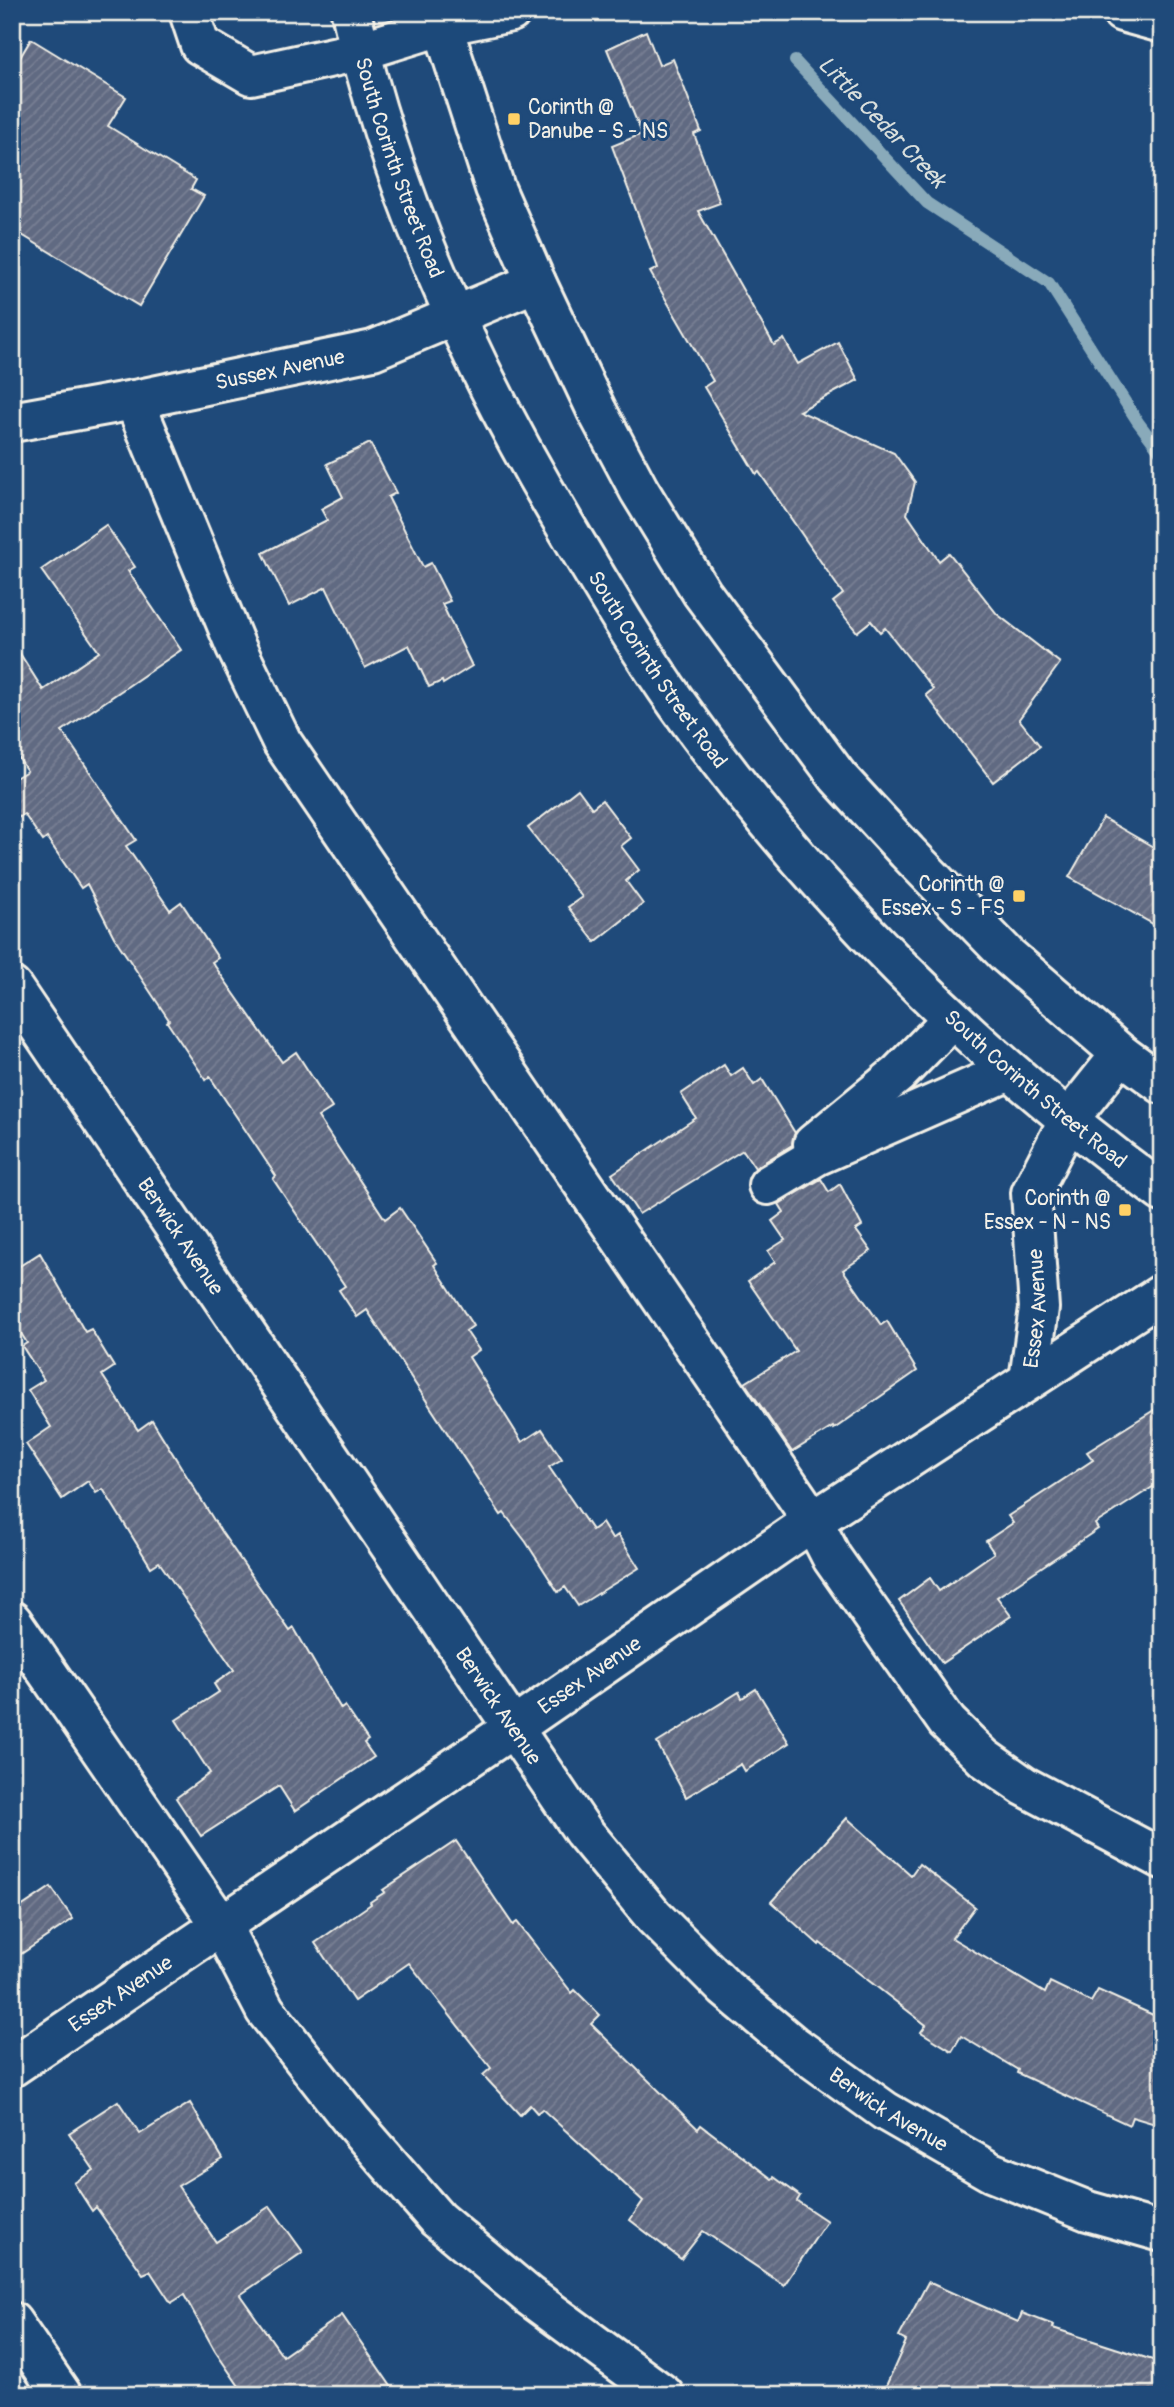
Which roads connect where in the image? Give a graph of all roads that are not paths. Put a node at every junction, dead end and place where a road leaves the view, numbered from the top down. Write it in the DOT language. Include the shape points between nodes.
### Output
graph roads {
  1 [pos="189,12"];
  2 [pos="351,12"];
  3 [pos="511,12"];
  4 [pos="1122,12"];
  5 [pos="439,19"];
  6 [pos="1162,23"];
  7 [pos="360,51"];
  8 [pos="536,282"];
  9 [pos="455,317"];
  10 [pos="134,400"];
  11 [pos="12,422"];
  12 [pos="12,987"];
  13 [pos="952,1019"];
  14 [pos="1121,1055"];
  15 [pos="1009,1070"];
  16 [pos="1162,1084"];
  17 [pos="1069,1119"];
  18 [pos="1162,1192"];
  19 [pos="1162,1294"];
  20 [pos="1029,1380"];
  21 [pos="813,1521"];
  22 [pos="12,1621"];
  23 [pos="513,1728"];
  24 [pos="1162,1858"];
  25 [pos="221,1924"];
  26 [pos="12,2067"];
  27 [pos="1162,2232"];
  28 [pos="12,2322"];
  29 [pos="62,2395"];
  30 [pos="664,2395"];
  1 -- 7 [label="street" via="200,45 251,75"];
  2 -- 7 [label="street, South Corinth Street Road"];
  3 -- 5 [label="street"];
  4 -- 6 [label="street"];
  5 -- 7 [label="street"];
  5 -- 8 [label="street" via="495,187"];
  7 -- 9 [label="street, South Corinth Street Road" via="380,124"];
  8 -- 9 [label="street, Sussex Avenue"];
  8 -- 14 [label="street" via="639,490 702,593 774,693 838,777 907,852 1008,956"];
  9 -- 10 [label="street, Sussex Avenue" via="373,350"];
  9 -- 13 [label="street, South Corinth Street Road" via="521,450 612,605 678,704 805,865"];
  10 -- 11 [label="street, Sussex Avenue"];
  10 -- 21 [label="street" via="236,647 282,743"];
  12 -- 23 [label="street, Berwick Avenue"];
  13 -- 15 [label="street, South Corinth Street Road"];
  13 -- 15 [label="street" via="898,1074 835,1123 768,1185 818,1155"];
  14 -- 16 [label="street"];
  14 -- 17 [label="street, Essex Avenue"];
  15 -- 17 [label="street, South Corinth Street Road"];
  17 -- 18 [label="street, South Corinth Street Road"];
  17 -- 20 [label="street, Essex Avenue" via="1031,1194 1039,1308"];
  19 -- 20 [label="street, Essex Avenue"];
  20 -- 21 [label="street, Essex Avenue"];
  21 -- 23 [label="street, Essex Avenue"];
  21 -- 24 [label="street" via="832,1558 947,1722 1024,1786"];
  22 -- 25 [label="street"];
  23 -- 25 [label="street, Essex Avenue"];
  23 -- 27 [label="street, Berwick Avenue" via="583,1831 654,1917 725,1988 792,2044 885,2111 991,2172 1088,2211"];
  25 -- 26 [label="street, Essex Avenue"];
  25 -- 30 [label="street" via="265,2010 437,2219 529,2296"];
  28 -- 29 [label="street"];
}
